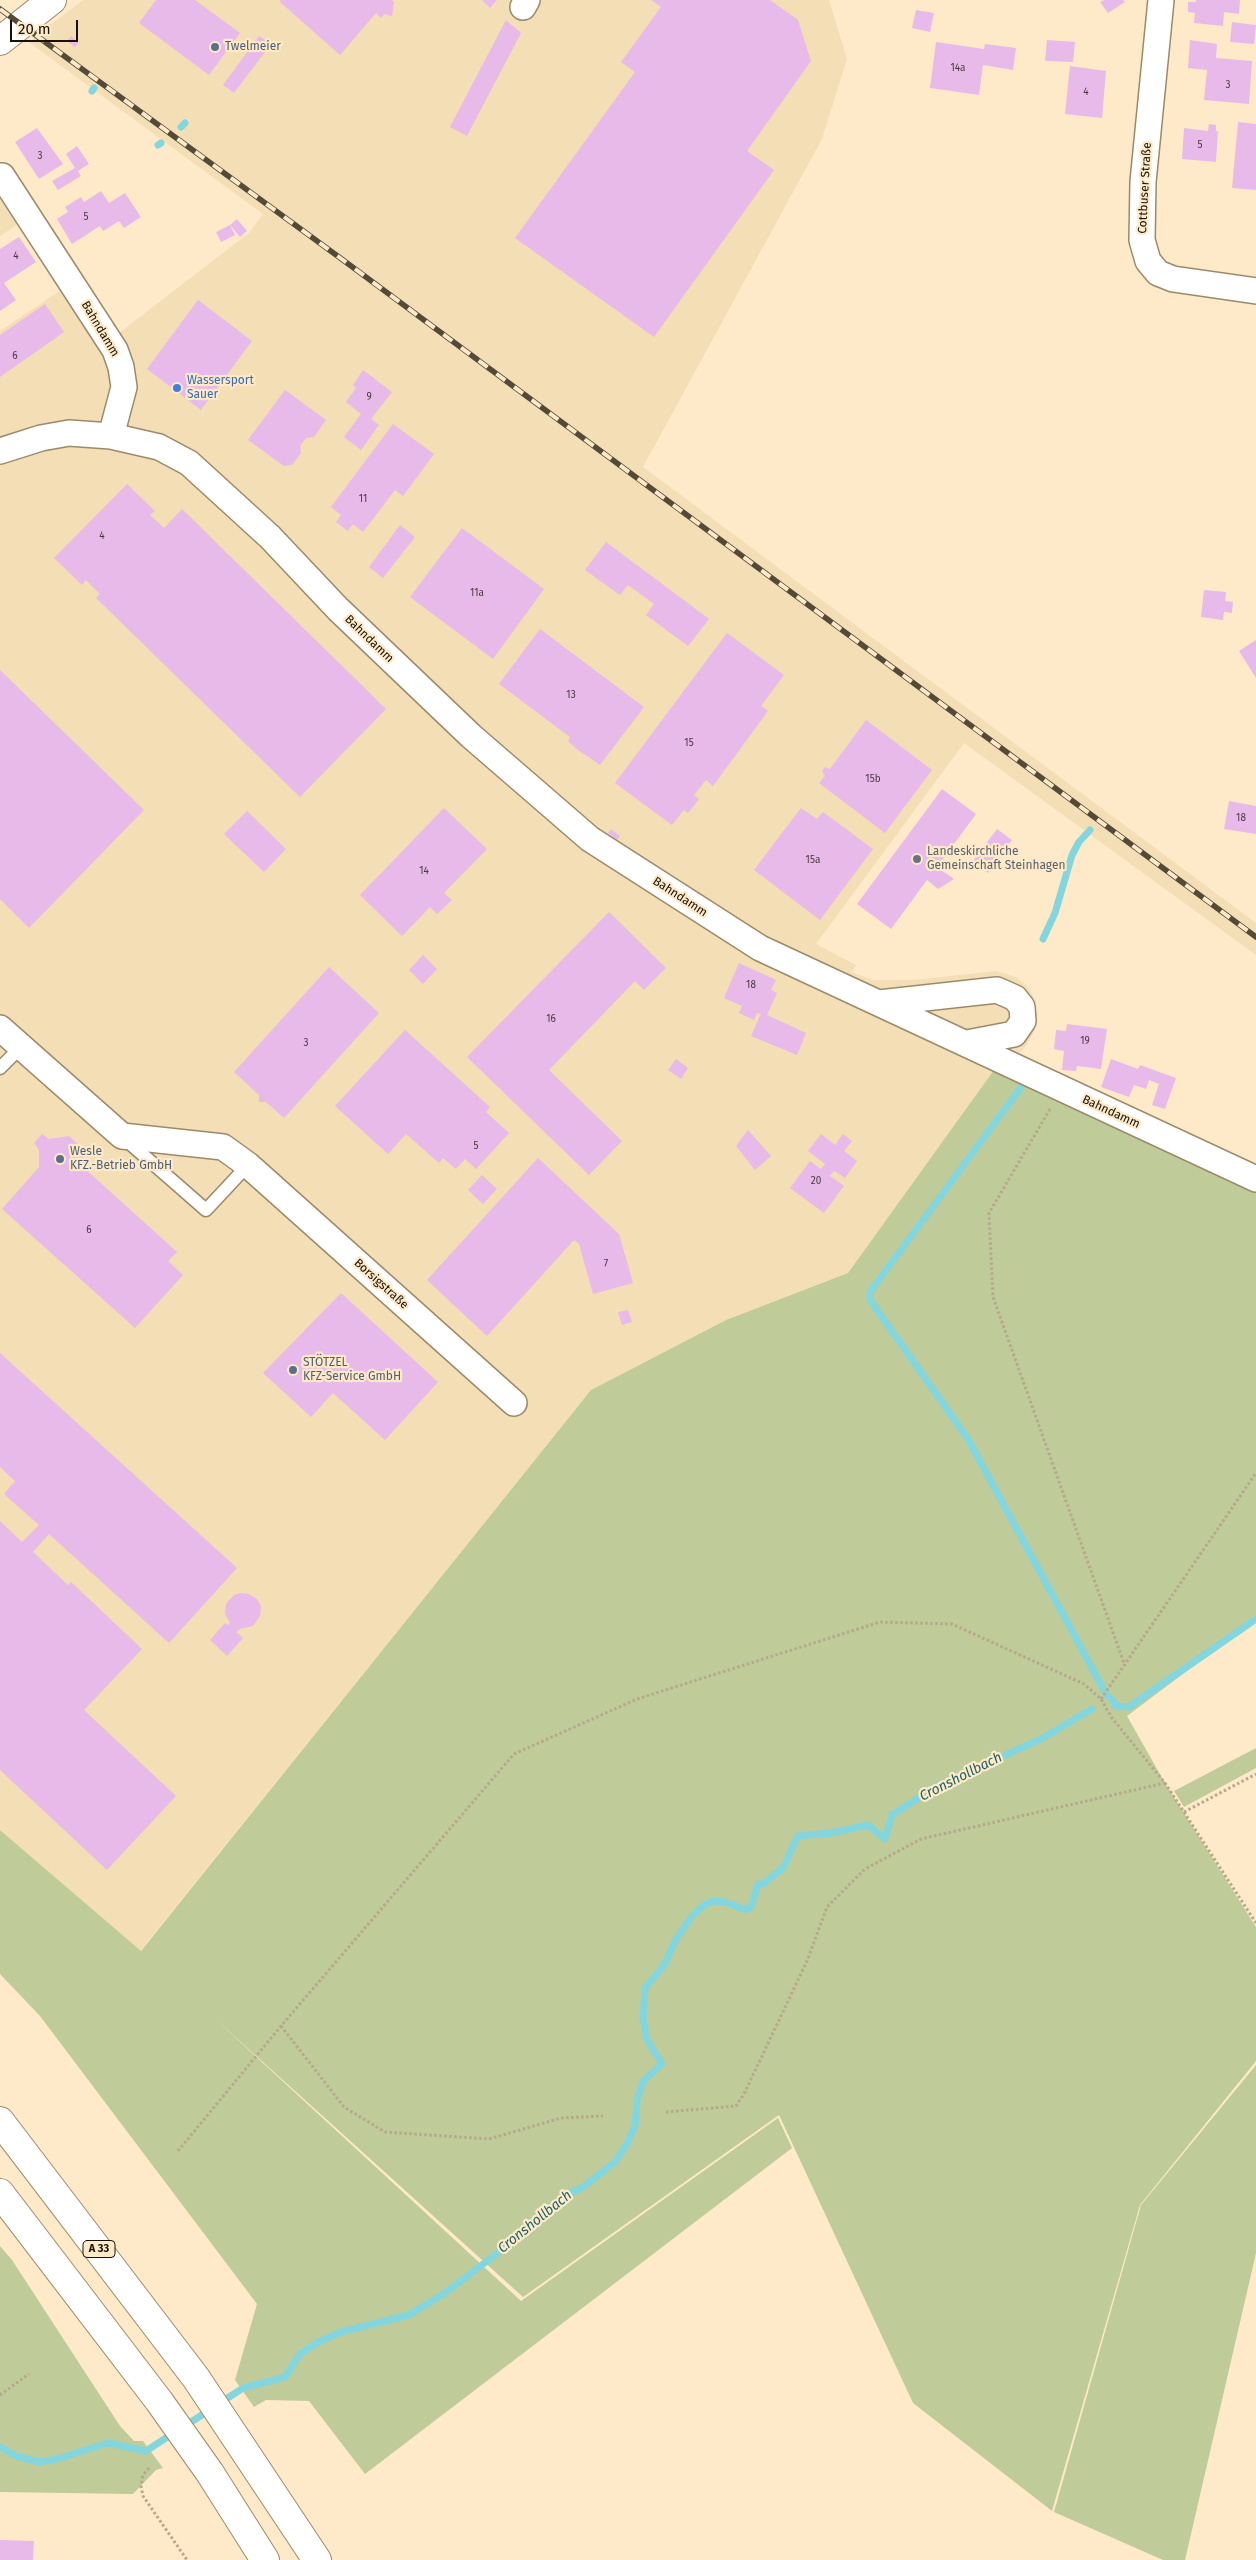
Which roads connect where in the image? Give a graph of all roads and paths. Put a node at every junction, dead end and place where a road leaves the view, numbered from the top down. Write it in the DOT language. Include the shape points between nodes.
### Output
graph roads {
  1 [pos="52,0"];
  2 [pos="1161,0"];
  3 [pos="0,41"];
  4 [pos="2,176"];
  5 [pos="1256,291"];
  6 [pos="111,436"];
  7 [pos="0,451"];
  8 [pos="879,1003"];
  9 [pos="0,1028"];
  10 [pos="967,1043"];
  11 [pos="21,1047"];
  12 [pos="0,1068"];
  13 [pos="1061,1089"];
  14 [pos="122,1136"];
  15 [pos="248,1165"];
  16 [pos="1256,1179"];
  17 [pos="514,1403"];
  18 [pos="1256,1473"];
  19 [pos="1125,1666"];
  20 [pos="1101,1699"];
  21 [pos="1256,1774"];
  22 [pos="1165,1784"];
  23 [pos="1184,1812"];
  24 [pos="1256,1923"];
  25 [pos="281,2026"];
  26 [pos="666,2112"];
  27 [pos="603,2116"];
  28 [pos="0,2121"];
  29 [pos="178,2152"];
  30 [pos="0,2193"];
  31 [pos="29,2374"];
  32 [pos="0,2395"];
  33 [pos="149,2468"];
  34 [pos="187,2560"];
  35 [pos="265,2560"];
  36 [pos="317,2560"];
  1 -- 3 [label="main road"];
  2 -- 5 [label="street, Cottbuser Straße" via="1143,182 1142,240 1148,260 1158,272 1173,278"];
  4 -- 6 [label="street, Bahndamm" via="115,350 124,386"];
  6 -- 7 [label="street" via="69,433"];
  6 -- 8 [label="street, Bahndamm" via="160,447 189,463 270,537 338,609 471,736 590,839 760,948"];
  8 -- 10 [label="street, Bahndamm"];
  8 -- 10 [label="street" via="998,990 1015,998 1022,1007 1023,1021 1014,1034"];
  9 -- 11 [label="street"];
  10 -- 13 [label="street, Bahndamm"];
  11 -- 12 [label="lane"];
  11 -- 14 [label="street"];
  13 -- 16 [label="street, Bahndamm"];
  13 -- 19 [label="path" via="989,1213 993,1297"];
  14 -- 15 [label="street, Borsigstraße" via="223,1147"];
  14 -- 15 [label="lane" via="206,1210"];
  15 -- 17 [label="street, Borsigstraße"];
  18 -- 19 [label="path"];
  19 -- 20 [label="path"];
  20 -- 22 [label="path" via="1112,1718"];
  20 -- 25 [label="path" via="1084,1684 952,1624 880,1622 637,1699 514,1754"];
  21 -- 23 [label="path"];
  22 -- 23 [label="path"];
  22 -- 26 [label="path" via="921,1839 866,1869 827,1906 807,1960 736,2106"];
  23 -- 24 [label="path"];
  25 -- 27 [label="path" via="344,2107 385,2132 489,2139 561,2118"];
  25 -- 29 [label="path"];
  28 -- 36 [label="main road, A 33" via="196,2378"];
  30 -- 35 [label="main road" via="159,2401"];
  31 -- 32 [label="path"];
  33 -- 34 [label="path" via="143,2475 143,2496"];
}
